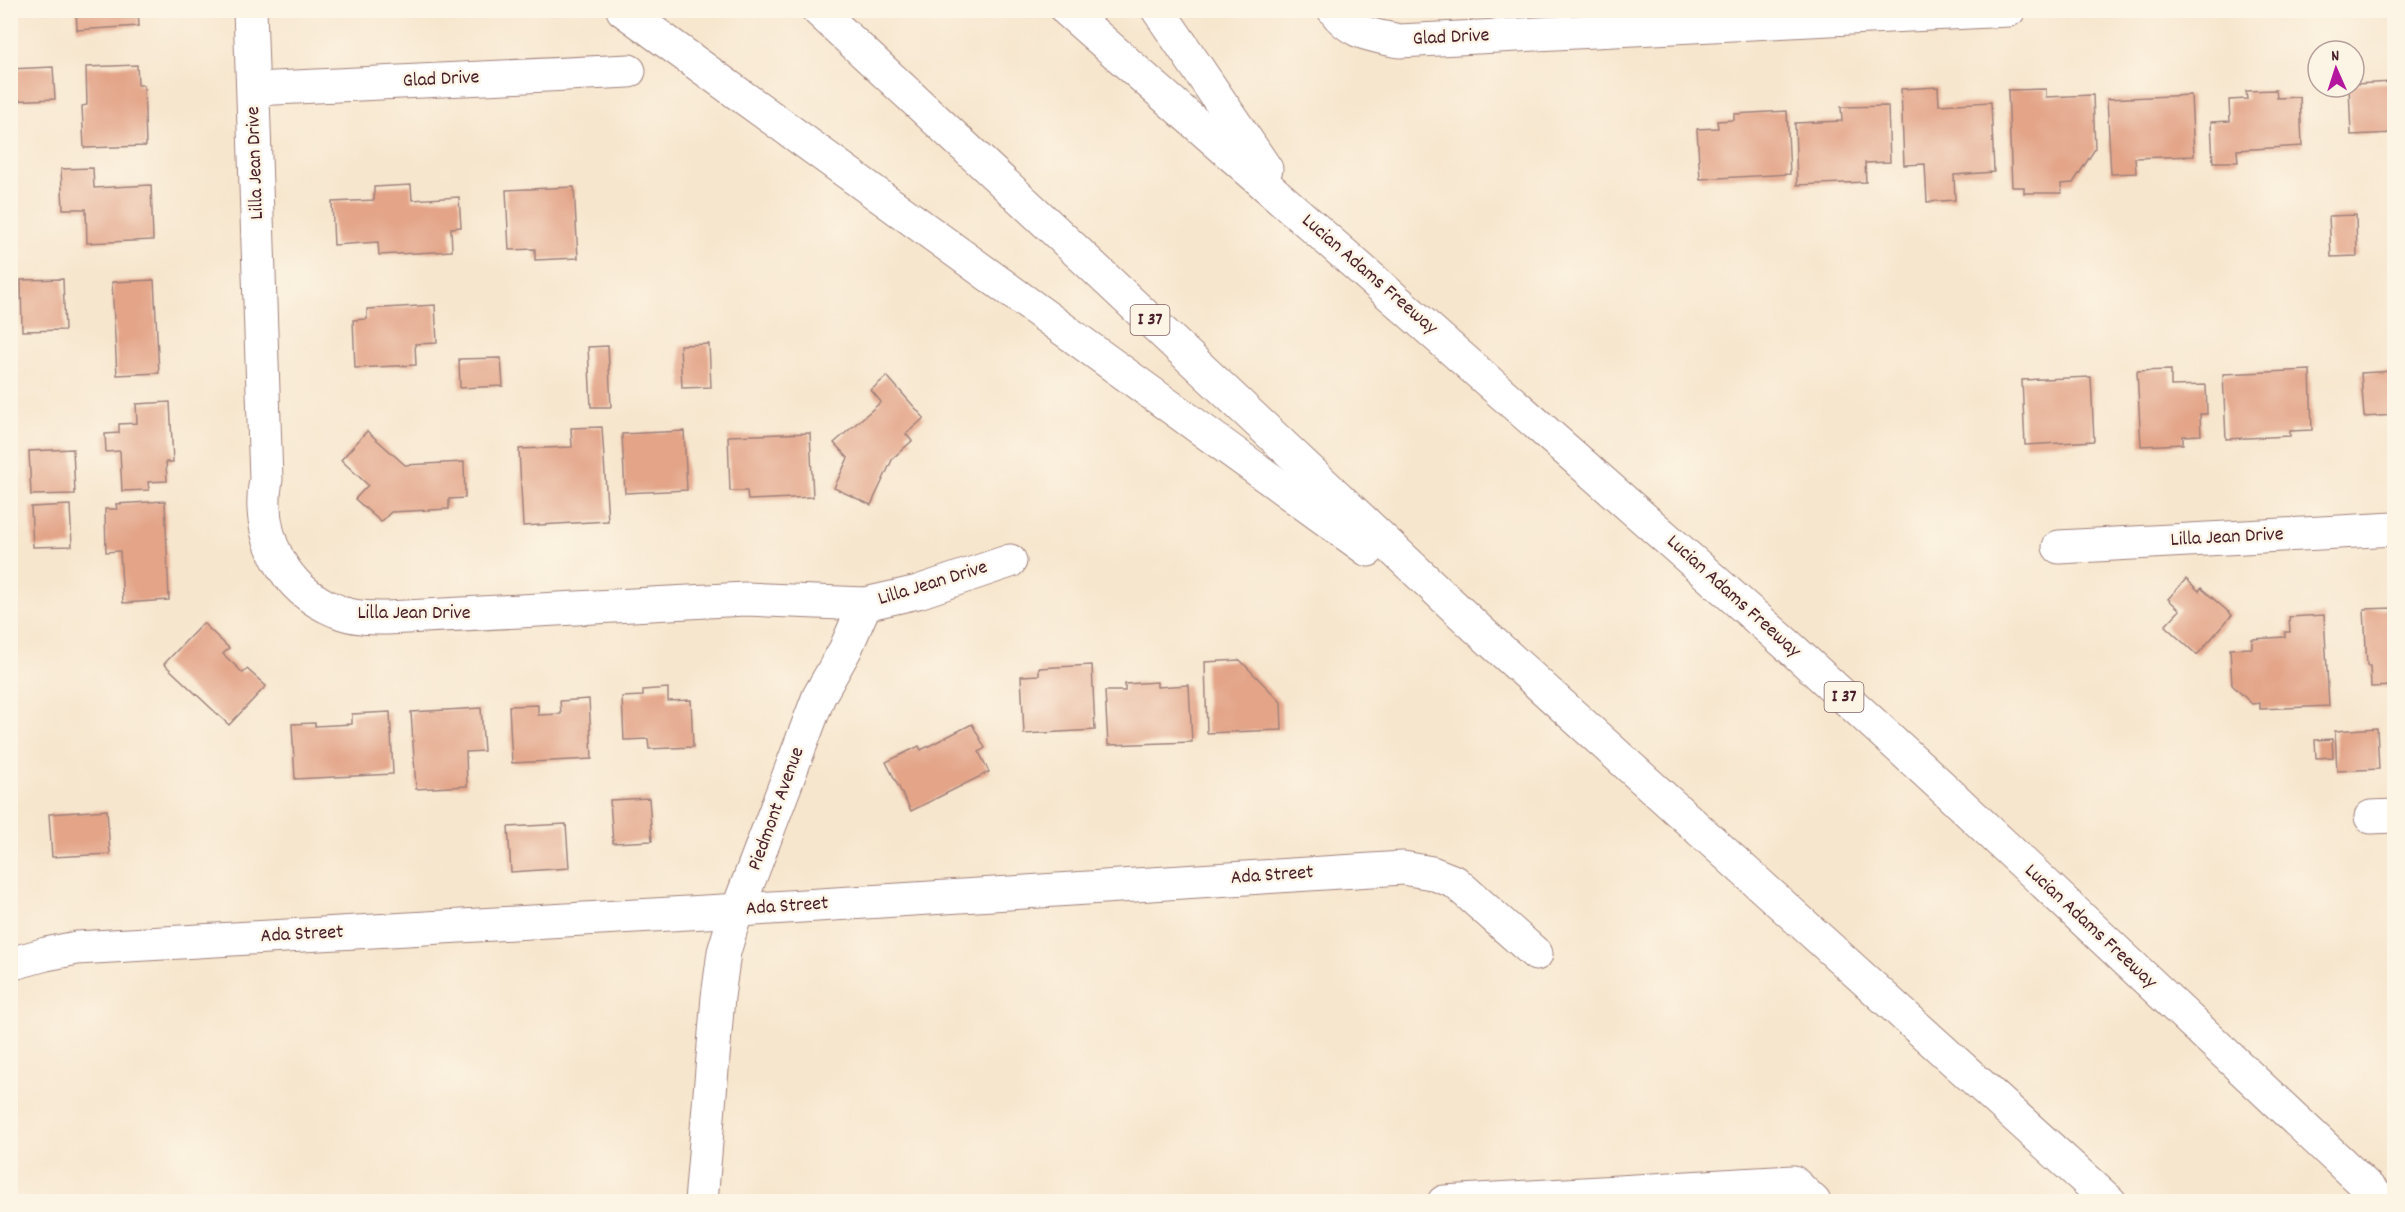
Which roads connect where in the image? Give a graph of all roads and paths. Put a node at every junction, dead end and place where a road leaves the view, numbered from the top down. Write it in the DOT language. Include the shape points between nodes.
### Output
graph roads {
  1 [pos="250,10"];
  2 [pos="623,10"];
  3 [pos="818,10"];
  4 [pos="1067,10"];
  5 [pos="1158,10"];
  6 [pos="1334,10"];
  7 [pos="2009,10"];
  8 [pos="629,72"];
  9 [pos="254,89"];
  10 [pos="1292,207"];
  11 [pos="2394,529"];
  12 [pos="2059,547"];
  13 [pos="1010,561"];
  14 [pos="865,604"];
  15 [pos="1480,632"];
  16 [pos="740,910"];
  17 [pos="1536,954"];
  18 [pos="10,964"];
  19 [pos="1803,1192"];
  20 [pos="701,1202"];
  21 [pos="1444,1202"];
  22 [pos="2110,1202"];
  23 [pos="2383,1202"];
  1 -- 9 [label="main road, Lilla Jean Drive"];
  2 -- 15 [label="main road"];
  3 -- 15 [label="main road, I 37"];
  4 -- 10 [label="main road, Lucian Adams Freeway / I 37"];
  5 -- 10 [label="main road"];
  6 -- 7 [label="main road, Glad Drive" via="1360,33 1399,40"];
  8 -- 9 [label="main road, Glad Drive"];
  9 -- 14 [label="main road, Lilla Jean Drive" via="265,526 272,549 290,579 317,602 361,618 745,599"];
  10 -- 23 [label="main road, Lucian Adams Freeway / I 37" via="1878,728"];
  11 -- 12 [label="main road, Lilla Jean Drive"];
  13 -- 14 [label="main road, Lilla Jean Drive" via="918,592"];
  14 -- 16 [label="main road, Piedmont Avenue" via="819,696"];
  15 -- 22 [label="main road, I 37"];
  16 -- 17 [label="main road, Ada Street" via="1403,868 1455,882"];
  16 -- 18 [label="main road, Ada Street" via="77,948"];
  16 -- 20 [label="main road, Piedmont Avenue" via="724,952"];
  19 -- 21 [label="main road"];
}
